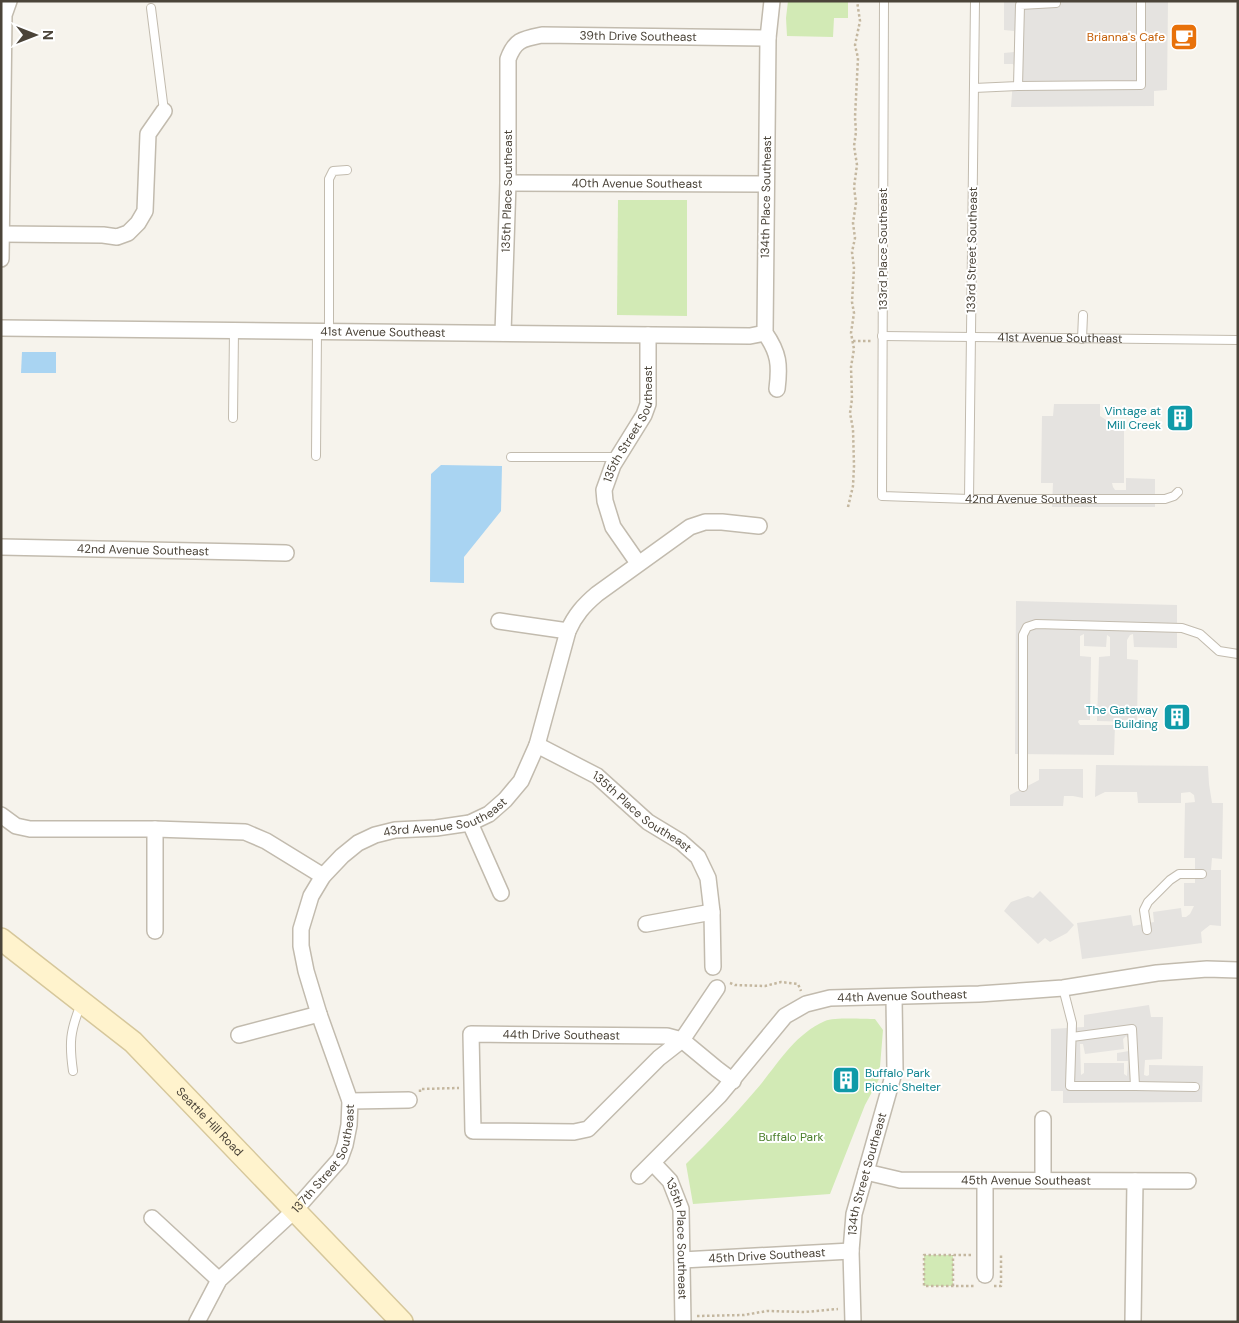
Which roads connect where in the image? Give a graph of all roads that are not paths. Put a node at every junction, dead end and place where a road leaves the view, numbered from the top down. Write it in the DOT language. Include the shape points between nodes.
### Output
graph roads {
  1 [pos="9,1"];
  2 [pos="772,1"];
  3 [pos="884,1"];
  4 [pos="975,1"];
  5 [pos="1056,1"];
  6 [pos="1141,1"];
  7 [pos="151,8"];
  8 [pos="768,38"];
  9 [pos="512,48"];
  10 [pos="1018,86"];
  11 [pos="974,88"];
  12 [pos="164,111"];
  13 [pos="347,170"];
  14 [pos="508,183"];
  15 [pos="766,184"];
  16 [pos="2,234"];
  17 [pos="1,259"];
  18 [pos="1083,315"];
  19 [pos="1,328"];
  20 [pos="234,330"];
  21 [pos="323,331"];
  22 [pos="503,333"];
  23 [pos="765,333"];
  24 [pos="648,334"];
  25 [pos="882,336"];
  26 [pos="971,338"];
  27 [pos="1082,339"];
  28 [pos="1238,340"];
  29 [pos="777,389"];
  30 [pos="233,418"];
  31 [pos="316,456"];
  32 [pos="511,457"];
  33 [pos="618,457"];
  34 [pos="1178,492"];
  35 [pos="882,496"];
  36 [pos="969,499"];
  37 [pos="759,526"];
  38 [pos="1,547"];
  39 [pos="286,553"];
  40 [pos="638,563"];
  41 [pos="499,621"];
  42 [pos="568,632"];
  43 [pos="1238,654"];
  44 [pos="537,745"];
  45 [pos="1023,787"];
  46 [pos="1,815"];
  47 [pos="470,823"];
  48 [pos="155,829"];
  49 [pos="1202,874"];
  50 [pos="323,876"];
  51 [pos="501,893"];
  52 [pos="712,912"];
  53 [pos="646,924"];
  54 [pos="1147,930"];
  55 [pos="155,931"];
  56 [pos="1,939"];
  57 [pos="712,968"];
  58 [pos="1238,970"];
  59 [pos="723,985"];
  60 [pos="1063,988"];
  61 [pos="894,997"];
  62 [pos="82,1002"];
  63 [pos="319,1014"];
  64 [pos="239,1035"];
  65 [pos="1072,1036"];
  66 [pos="682,1040"];
  67 [pos="73,1072"];
  68 [pos="733,1081"];
  69 [pos="1135,1086"];
  70 [pos="1195,1087"];
  71 [pos="414,1097"];
  72 [pos="350,1101"];
  73 [pos="1043,1119"];
  74 [pos="653,1163"];
  75 [pos="866,1172"];
  76 [pos="639,1176"];
  77 [pos="985,1181"];
  78 [pos="1043,1181"];
  79 [pos="1135,1181"];
  80 [pos="1188,1182"];
  81 [pos="295,1210"];
  82 [pos="152,1218"];
  83 [pos="851,1251"];
  84 [pos="682,1260"];
  85 [pos="219,1280"];
  86 [pos="981,1280"];
  87 [pos="853,1314"];
  88 [pos="683,1319"];
  89 [pos="197,1322"];
  90 [pos="402,1322"];
  91 [pos="1133,1322"];
  1 -- 16 [label="street" via="4,15"];
  2 -- 8 [label="street, 134th Place Southeast"];
  3 -- 25 [label="lane, 133rd Place Southeast"];
  4 -- 11 [label="lane, 133rd Street Southeast"];
  5 -- 10 [label="lane" via="1020,4"];
  6 -- 10 [label="lane" via="1141,85"];
  7 -- 12 [label="lane"];
  8 -- 9 [label="street, 39th Drive Southeast" via="542,35 520,40"];
  8 -- 15 [label="street, 134th Place Southeast"];
  9 -- 14 [label="street, 135th Place Southeast" via="508,59"];
  10 -- 11 [label="lane"];
  11 -- 26 [label="lane, 133rd Street Southeast"];
  12 -- 16 [label="street" via="148,134 145,211 128,233 117,237"];
  13 -- 21 [label="lane" via="333,171 329,179"];
  14 -- 15 [label="street, 40th Avenue Southeast"];
  14 -- 22 [label="street, 135th Place Southeast"];
  15 -- 23 [label="street, 134th Place Southeast"];
  16 -- 17 [label="street"];
  18 -- 27 [label="lane"];
  19 -- 20 [label="street, 41st Avenue Southeast"];
  20 -- 21 [label="street, 41st Avenue Southeast"];
  20 -- 30 [label="lane"];
  21 -- 22 [label="street, 41st Avenue Southeast"];
  21 -- 31 [label="lane"];
  22 -- 24 [label="street, 41st Avenue Southeast"];
  23 -- 24 [label="street, 41st Avenue Southeast" via="750,336"];
  23 -- 29 [label="street, 134th Place Southeast" via="774,347 779,369"];
  24 -- 33 [label="street, 135th Street Southeast" via="648,404"];
  25 -- 26 [label="lane, 41st Avenue Southeast"];
  25 -- 35 [label="lane, 133rd Place Southeast"];
  26 -- 27 [label="lane, 41st Avenue Southeast"];
  26 -- 36 [label="lane, 133rd Street Southeast"];
  27 -- 28 [label="lane, 41st Avenue Southeast"];
  32 -- 33 [label="lane"];
  33 -- 40 [label="street, 135th Street Southeast" via="604,490 605,502 613,528"];
  34 -- 36 [label="lane, 42nd Avenue Southeast" via="1165,500"];
  35 -- 36 [label="lane, 42nd Avenue Southeast"];
  37 -- 40 [label="street, 43rd Avenue Southeast" via="705,522 690,527"];
  38 -- 39 [label="street, 42nd Avenue Southeast"];
  40 -- 42 [label="street, 43rd Avenue Southeast" via="584,605"];
  41 -- 42 [label="street"];
  42 -- 44 [label="street, 43rd Avenue Southeast"];
  43 -- 45 [label="lane" via="1219,651 1200,634 1182,628 1036,624 1027,627 1023,635"];
  44 -- 47 [label="street, 43rd Avenue Southeast" via="522,781 489,814"];
  44 -- 52 [label="street, 135th Place Southeast" via="597,776 648,822 698,857 708,878"];
  46 -- 48 [label="street" via="16,826 30,829"];
  47 -- 50 [label="street, 43rd Avenue Southeast" via="375,835 342,856"];
  47 -- 51 [label="street"];
  48 -- 50 [label="street" via="246,832"];
  48 -- 55 [label="street"];
  49 -- 54 [label="lane" via="1179,874 1148,902 1144,910"];
  50 -- 63 [label="street, 137th Street Southeast" via="311,896 301,929 306,971"];
  52 -- 53 [label="street"];
  52 -- 57 [label="street, 135th Place Southeast"];
  56 -- 62 [label="main road, Seattle Hill Road"];
  58 -- 60 [label="street, 44th Avenue Southeast" via="1207,968 1157,973"];
  59 -- 66 [label="street"];
  60 -- 61 [label="street, 44th Avenue Southeast"];
  60 -- 65 [label="lane"];
  61 -- 68 [label="street, 44th Avenue Southeast" via="830,998 806,1004 785,1016"];
  61 -- 75 [label="street, 134th Street Southeast" via="895,1069"];
  62 -- 67 [label="lane" via="74,1022 70,1048"];
  62 -- 81 [label="main road, Seattle Hill Road" via="133,1042"];
  63 -- 64 [label="street"];
  63 -- 72 [label="street, 137th Street Southeast"];
  65 -- 69 [label="lane" via="1070,1086"];
  65 -- 69 [label="lane" via="1132,1029"];
  66 -- 66 [label="street, 44th Drive Southeast" via="667,1036 471,1034 473,1131 574,1132 588,1129 659,1058"];
  66 -- 68 [label="street"];
  68 -- 74 [label="street, 44th Avenue Southeast"];
  69 -- 70 [label="lane"];
  71 -- 72 [label="street"];
  72 -- 81 [label="street, 137th Street Southeast" via="349,1124 340,1159"];
  73 -- 78 [label="street"];
  74 -- 76 [label="street, 44th Avenue Southeast"];
  74 -- 84 [label="street, 135th Place Southeast" via="670,1181 680,1209"];
  75 -- 77 [label="street, 45th Avenue Southeast" via="900,1180"];
  75 -- 83 [label="street, 134th Street Southeast" via="854,1214"];
  77 -- 78 [label="street, 45th Avenue Southeast"];
  77 -- 86 [label="street"];
  78 -- 79 [label="street, 45th Avenue Southeast"];
  79 -- 80 [label="street, 45th Avenue Southeast"];
  79 -- 91 [label="street"];
  81 -- 85 [label="street, 137th Street Southeast"];
  81 -- 90 [label="main road, Seattle Hill Road"];
  82 -- 85 [label="street"];
  83 -- 84 [label="street, 45th Drive Southeast"];
  83 -- 87 [label="street, 134th Street Southeast"];
  84 -- 88 [label="street, 135th Place Southeast"];
  85 -- 89 [label="street, 137th Street Southeast"];
}
